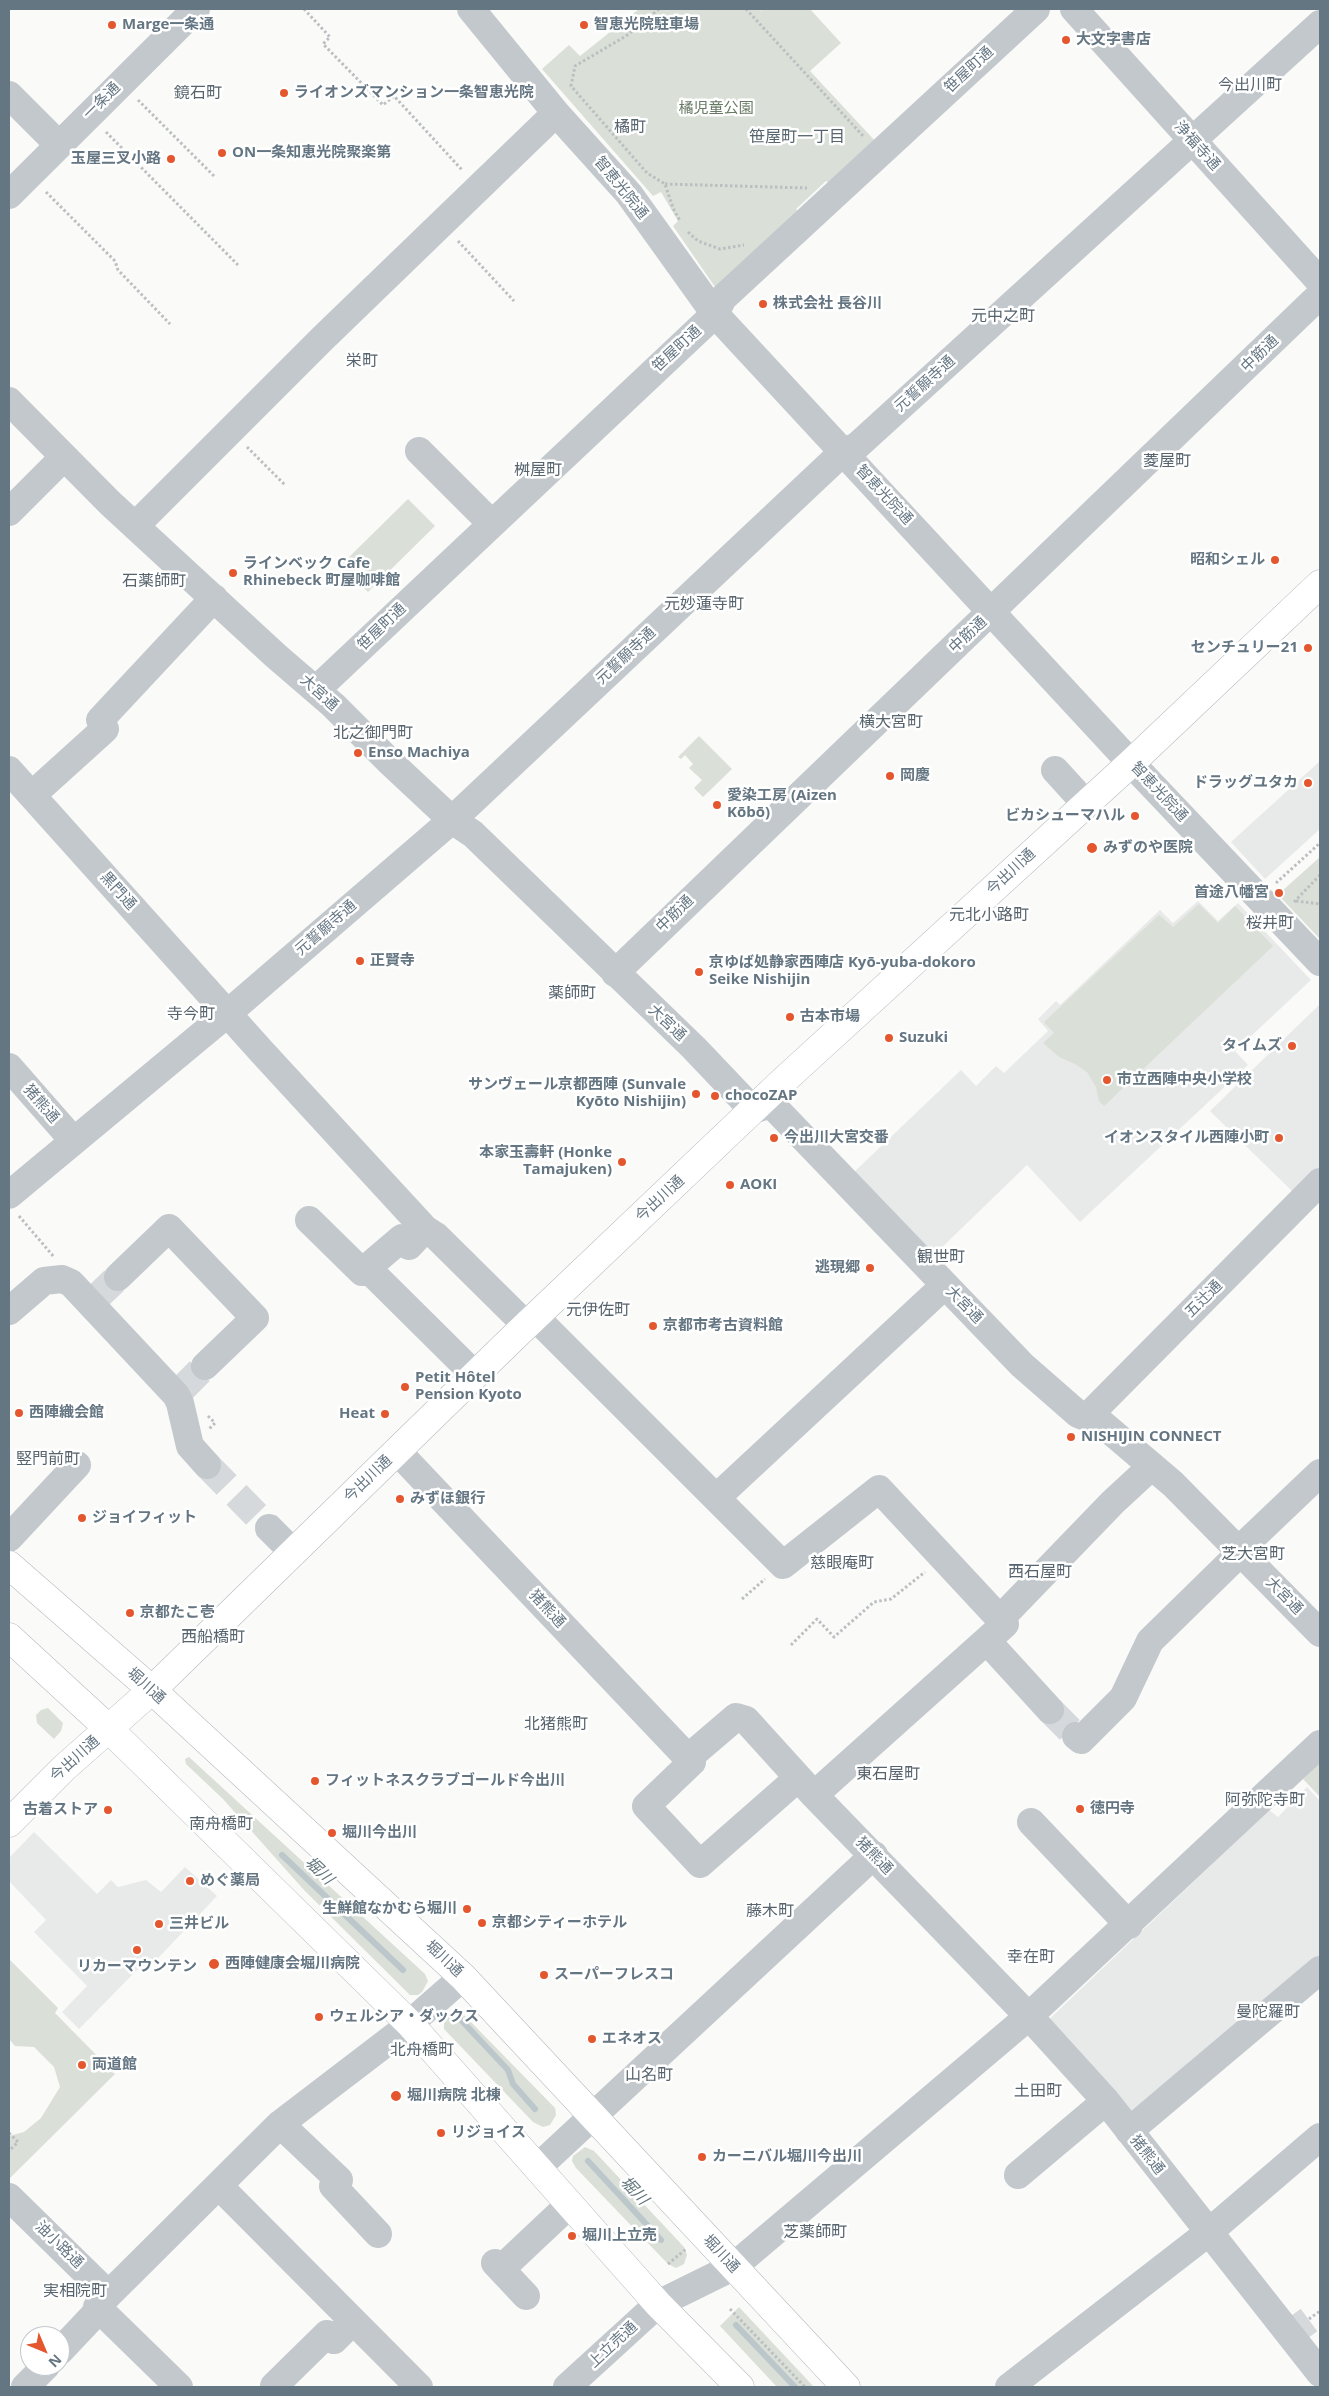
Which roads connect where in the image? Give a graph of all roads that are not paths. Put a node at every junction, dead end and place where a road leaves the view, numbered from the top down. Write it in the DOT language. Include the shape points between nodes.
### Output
graph roads {
  1 [pos="196,9"];
  2 [pos="471,9"];
  3 [pos="1036,9"];
  4 [pos="1074,9"];
  5 [pos="1310,9"];
  6 [pos="1320,22"];
  7 [pos="9,95"];
  8 [pos="556,112"];
  9 [pos="1192,140"];
  10 [pos="58,144"];
  11 [pos="9,195"];
  12 [pos="1320,282"];
  13 [pos="1320,295"];
  14 [pos="715,314"];
  15 [pos="9,401"];
  16 [pos="419,450"];
  17 [pos="843,452"];
  18 [pos="64,457"];
  19 [pos="9,512"];
  20 [pos="491,523"];
  21 [pos="135,526"];
  22 [pos="1320,584"];
  23 [pos="214,598"];
  24 [pos="993,612"];
  25 [pos="317,690"];
  26 [pos="1131,763"];
  27 [pos="9,770"];
  28 [pos="1055,770"];
  29 [pos="32,796"];
  30 [pos="1086,804"];
  31 [pos="452,820"];
  32 [pos="1320,962"];
  33 [pos="615,973"];
  34 [pos="228,1013"];
  35 [pos="9,1067"];
  36 [pos="754,1110"];
  37 [pos="73,1140"];
  38 [pos="1320,1182"];
  39 [pos="12,1203"];
  40 [pos="310,1220"];
  41 [pos="424,1229"];
  42 [pos="366,1267"];
  43 [pos="118,1277"];
  44 [pos="944,1285"];
  45 [pos="9,1311"];
  46 [pos="531,1321"];
  47 [pos="206,1366"];
  48 [pos="475,1375"];
  49 [pos="1087,1418"];
  50 [pos="397,1451"];
  51 [pos="77,1465"];
  52 [pos="207,1466"];
  53 [pos="1152,1466"];
  54 [pos="1320,1473"];
  55 [pos="716,1498"];
  56 [pos="269,1528"];
  57 [pos="9,1538"];
  58 [pos="1240,1551"];
  59 [pos="293,1552"];
  60 [pos="9,1566"];
  61 [pos="994,1630"];
  62 [pos="1320,1633"];
  63 [pos="9,1637"];
  64 [pos="152,1690"];
  65 [pos="1050,1710"];
  66 [pos="109,1729"];
  67 [pos="1076,1736"];
  68 [pos="1320,1744"];
  69 [pos="688,1758"];
  70 [pos="806,1786"];
  71 [pos="1031,1822"];
  72 [pos="9,1823"];
  73 [pos="874,1855"];
  74 [pos="1129,1925"];
  75 [pos="1320,1970"];
  76 [pos="463,1977"];
  77 [pos="1028,2017"];
  78 [pos="410,2024"];
  79 [pos="1106,2101"];
  80 [pos="592,2114"];
  81 [pos="280,2124"];
  82 [pos="1129,2131"];
  83 [pos="1320,2137"];
  84 [pos="538,2167"];
  85 [pos="1018,2176"];
  86 [pos="219,2186"];
  87 [pos="9,2196"];
  88 [pos="570,2204"];
  89 [pos="1209,2232"];
  90 [pos="378,2234"];
  91 [pos="733,2267"];
  92 [pos="526,2296"];
  93 [pos="103,2301"];
  94 [pos="658,2304"];
  95 [pos="353,2321"];
  96 [pos="70,2340"];
  97 [pos="1320,2373"];
  98 [pos="36,2376"];
  99 [pos="274,2386"];
  100 [pos="25,2387"];
  101 [pos="179,2387"];
  102 [pos="419,2387"];
  103 [pos="567,2387"];
  104 [pos="740,2387"];
  105 [pos="846,2387"];
  106 [pos="1009,2387"];
  1 -- 10 [label="street, 一条通"];
  2 -- 8 [label="street, 智恵光院通"];
  3 -- 14 [label="street, 笹屋町通" via="723,298"];
  4 -- 9 [label="street, 浄福寺通"];
  5 -- 6 [label="street"];
  6 -- 9 [label="street, 元誓願寺通"];
  7 -- 10 [label="street"];
  8 -- 14 [label="street, 智恵光院通" via="629,194"];
  8 -- 21 [label="street"];
  9 -- 12 [label="street, 浄福寺通"];
  9 -- 17 [label="street, 元誓願寺通" via="857,446"];
  10 -- 11 [label="street, 一条通"];
  13 -- 24 [label="street, 中筋通"];
  14 -- 17 [label="street, 智恵光院通"];
  14 -- 20 [label="street, 笹屋町通"];
  15 -- 18 [label="street, 大宮通"];
  16 -- 20 [label="street"];
  17 -- 24 [label="street, 智恵光院通"];
  17 -- 31 [label="street, 元誓願寺通"];
  18 -- 19 [label="street"];
  18 -- 21 [label="street, 大宮通"];
  20 -- 25 [label="street, 笹屋町通"];
  21 -- 23 [label="street, 大宮通"];
  22 -- 26 [label="main road, 今出川通"];
  23 -- 25 [label="street, 大宮通"];
  23 -- 29 [label="street" via="100,720 105,729"];
  24 -- 26 [label="street, 智恵光院通"];
  24 -- 33 [label="street, 中筋通"];
  25 -- 31 [label="street, 大宮通"];
  26 -- 30 [label="main road, 今出川通"];
  26 -- 32 [label="street, 智恵光院通"];
  27 -- 29 [label="street, 黒門通"];
  28 -- 30 [label="street"];
  29 -- 34 [label="street, 黒門通"];
  30 -- 36 [label="main road, 今出川通"];
  31 -- 33 [label="street, 大宮通" via="473,834"];
  31 -- 34 [label="street, 元誓願寺通"];
  33 -- 36 [label="street, 大宮通"];
  34 -- 37 [label="street, 元誓願寺通"];
  34 -- 41 [label="street, 黒門通"];
  35 -- 37 [label="street, 猪熊通"];
  36 -- 44 [label="street, 大宮通" via="771,1104"];
  36 -- 46 [label="main road, 今出川通"];
  37 -- 39 [label="street, 元誓願寺通"];
  38 -- 49 [label="street, 五辻通"];
  40 -- 42 [label="street" via="362,1272"];
  41 -- 42 [label="street" via="409,1246 402,1238"];
  41 -- 46 [label="street, 黒門通" via="436,1236"];
  42 -- 48 [label="street"];
  43 -- 47 [label="street" via="168,1228 255,1318"];
  44 -- 49 [label="street, 大宮通" via="1022,1366"];
  44 -- 55 [label="street"];
  45 -- 52 [label="street" via="44,1281 62,1279 70,1284 92,1302 178,1393 190,1446"];
  46 -- 48 [label="main road, 今出川通"];
  46 -- 55 [label="street, 黒門通"];
  48 -- 50 [label="main road, 今出川通"];
  49 -- 53 [label="street, 大宮通" via="1100,1422"];
  50 -- 59 [label="main road, 今出川通"];
  50 -- 69 [label="street, 猪熊通"];
  51 -- 57 [label="street"];
  53 -- 58 [label="street, 大宮通"];
  53 -- 61 [label="street" via="1113,1502"];
  54 -- 58 [label="street"];
  55 -- 61 [label="street, 黒門通" via="783,1565 879,1489 943,1558"];
  56 -- 59 [label="street"];
  58 -- 62 [label="street, 大宮通"];
  58 -- 67 [label="street" via="1150,1641 1123,1698 1081,1740"];
  59 -- 64 [label="main road, 今出川通"];
  60 -- 64 [label="main road, 堀川通"];
  61 -- 65 [label="street"];
  61 -- 70 [label="street"];
  63 -- 66 [label="main road"];
  64 -- 66 [label="main road, 今出川通"];
  64 -- 76 [label="main road, 堀川通"];
  66 -- 72 [label="main road, 今出川通"];
  66 -- 78 [label="main road"];
  68 -- 74 [label="street, 上立売通"];
  69 -- 70 [label="street, 猪熊通" via="736,1717 746,1720"];
  69 -- 70 [label="street" via="692,1762 646,1806 700,1864"];
  70 -- 73 [label="street, 猪熊通"];
  71 -- 74 [label="street"];
  73 -- 77 [label="street, 猪熊通"];
  73 -- 80 [label="street"];
  74 -- 77 [label="street, 上立売通"];
  75 -- 82 [label="street"];
  76 -- 78 [label="street"];
  76 -- 80 [label="main road, 堀川通"];
  77 -- 79 [label="street, 猪熊通"];
  77 -- 91 [label="street, 上立売通"];
  78 -- 81 [label="street"];
  78 -- 84 [label="main road"];
  79 -- 82 [label="street, 猪熊通"];
  79 -- 85 [label="street"];
  80 -- 84 [label="street"];
  80 -- 91 [label="main road, 堀川通"];
  81 -- 86 [label="street"];
  81 -- 90 [label="street" via="339,2180 333,2186"];
  82 -- 89 [label="street, 猪熊通"];
  83 -- 89 [label="street"];
  84 -- 88 [label="main road"];
  86 -- 93 [label="street"];
  86 -- 95 [label="street"];
  87 -- 93 [label="street, 油小路通"];
  88 -- 92 [label="street" via="498,2266"];
  88 -- 94 [label="main road"];
  89 -- 97 [label="street, 猪熊通" via="1297,2328"];
  89 -- 106 [label="street"];
  91 -- 94 [label="street, 上立売通"];
  91 -- 105 [label="main road, 堀川通"];
  93 -- 96 [label="street"];
  93 -- 101 [label="street, 油小路通"];
  94 -- 103 [label="street, 上立売通"];
  94 -- 104 [label="main road"];
  95 -- 99 [label="street" via="334,2340 327,2334"];
  95 -- 102 [label="street"];
  98 -- 100 [label="street"];
}
